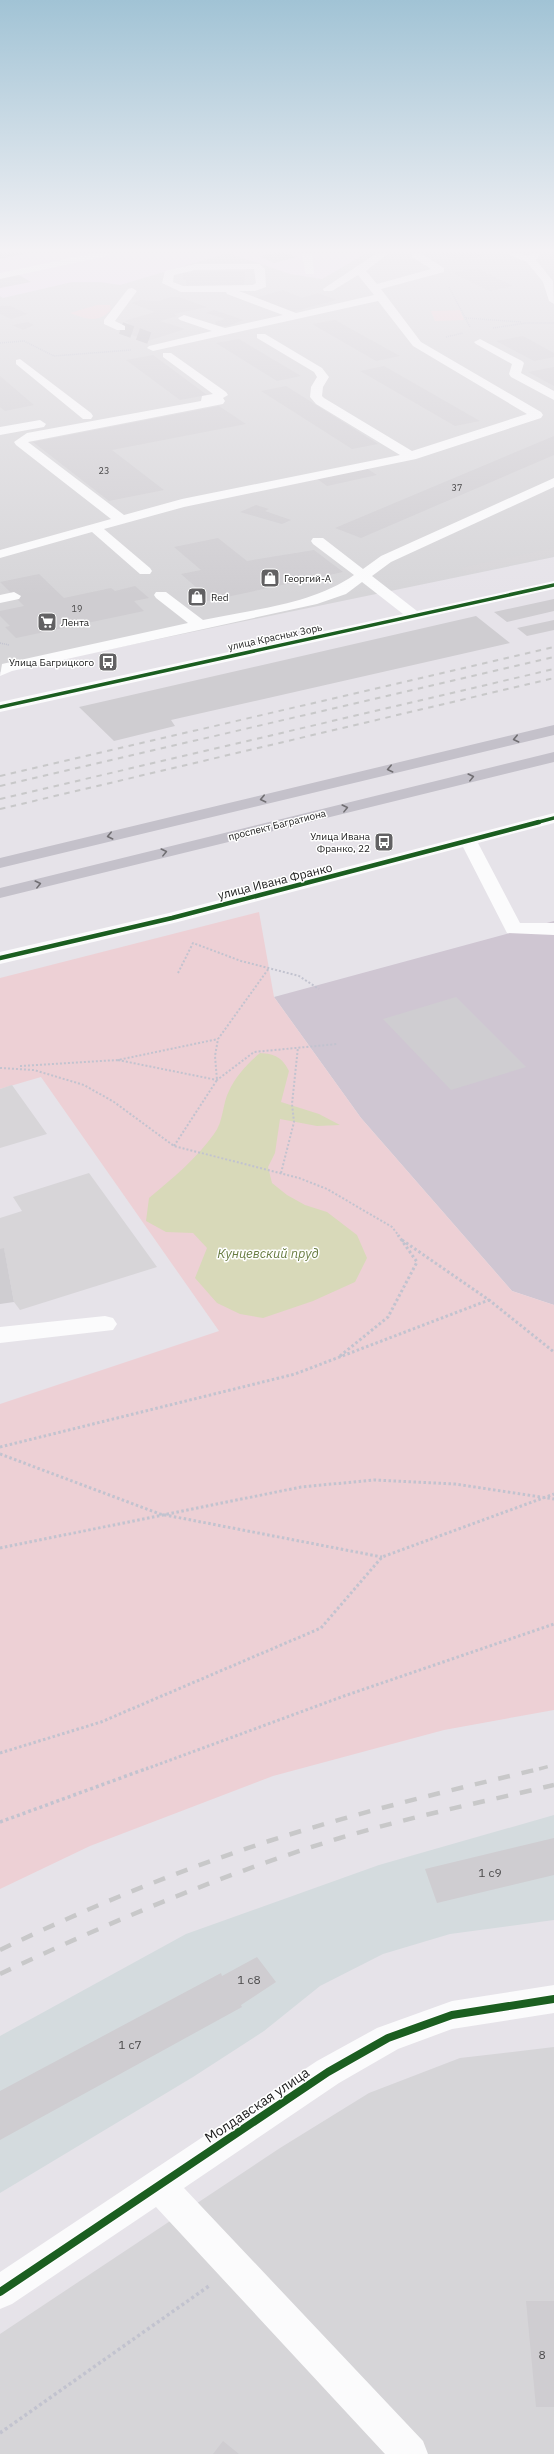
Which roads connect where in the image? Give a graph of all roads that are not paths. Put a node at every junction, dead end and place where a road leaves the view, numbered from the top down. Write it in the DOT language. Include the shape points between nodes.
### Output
graph roads {
  1 [pos="27,368"];
  2 [pos="189,368"];
  3 [pos="314,368"];
  4 [pos="459,368"];
  5 [pos="517,368"];
  6 [pos="554,396"];
  7 [pos="219,401"];
  8 [pos="87,416"];
  9 [pos="0,431"];
  10 [pos="411,456"];
  11 [pos="554,482"];
  12 [pos="120,519"];
  13 [pos="94,527"];
  14 [pos="318,540"];
  15 [pos="0,554"];
  16 [pos="145,571"];
  17 [pos="364,576"];
  18 [pos="554,585"];
  19 [pos="161,595"];
  20 [pos="415,616"];
  21 [pos="163,623"];
  22 [pos="201,626"];
  23 [pos="5,652"];
  24 [pos="0,671"];
  25 [pos="2,704"];
  26 [pos="554,730"];
  27 [pos="554,757"];
  28 [pos="554,818"];
  29 [pos="468,841"];
  30 [pos="0,863"];
  31 [pos="0,893"];
  32 [pos="554,929"];
  33 [pos="0,958"];
  34 [pos="105,1324"];
  35 [pos="0,1335"];
  36 [pos="554,1998"];
  37 [pos="158,2185"];
  38 [pos="0,2292"];
  39 [pos="410,2454"];
  1 -- 8 [label="street"];
  2 -- 8 [label="street" via="222,395"];
  3 -- 10 [label="street" via="324,377 316,392 316,397 320,401"];
  4 -- 10 [label="street" via="543,414"];
  5 -- 6 [label="street" via="515,374"];
  7 -- 12 [label="street" via="27,437 20,442"];
  8 -- 9 [label="street"];
  10 -- 12 [label="street" via="182,503"];
  11 -- 17 [label="street" via="386,558"];
  12 -- 13 [label="street"];
  13 -- 15 [label="street"];
  13 -- 16 [label="street"];
  14 -- 17 [label="street"];
  17 -- 20 [label="street"];
  17 -- 22 [label="street" via="341,591 312,601"];
  18 -- 20 [label="street, улица Красных Зорь"];
  19 -- 22 [label="street"];
  20 -- 25 [label="street, улица Красных Зорь"];
  21 -- 23 [label="street" via="22,653"];
  22 -- 24 [label="street" via="7,667"];
  26 -- 30 [label="main road, one-way"];
  31 -- 27 [label="main road, проспект Багратиона, one-way"];
  28 -- 29 [label="street, улица Ивана Франко"];
  29 -- 32 [label="street" via="514,930"];
  29 -- 33 [label="street, улица Ивана Франко" via="179,916"];
  34 -- 35 [label="street"];
  36 -- 37 [label="street, Молдавская улица" via="452,2015 388,2038 328,2072"];
  37 -- 38 [label="street, Молдавская улица"];
  37 -- 39 [label="street"];
}
